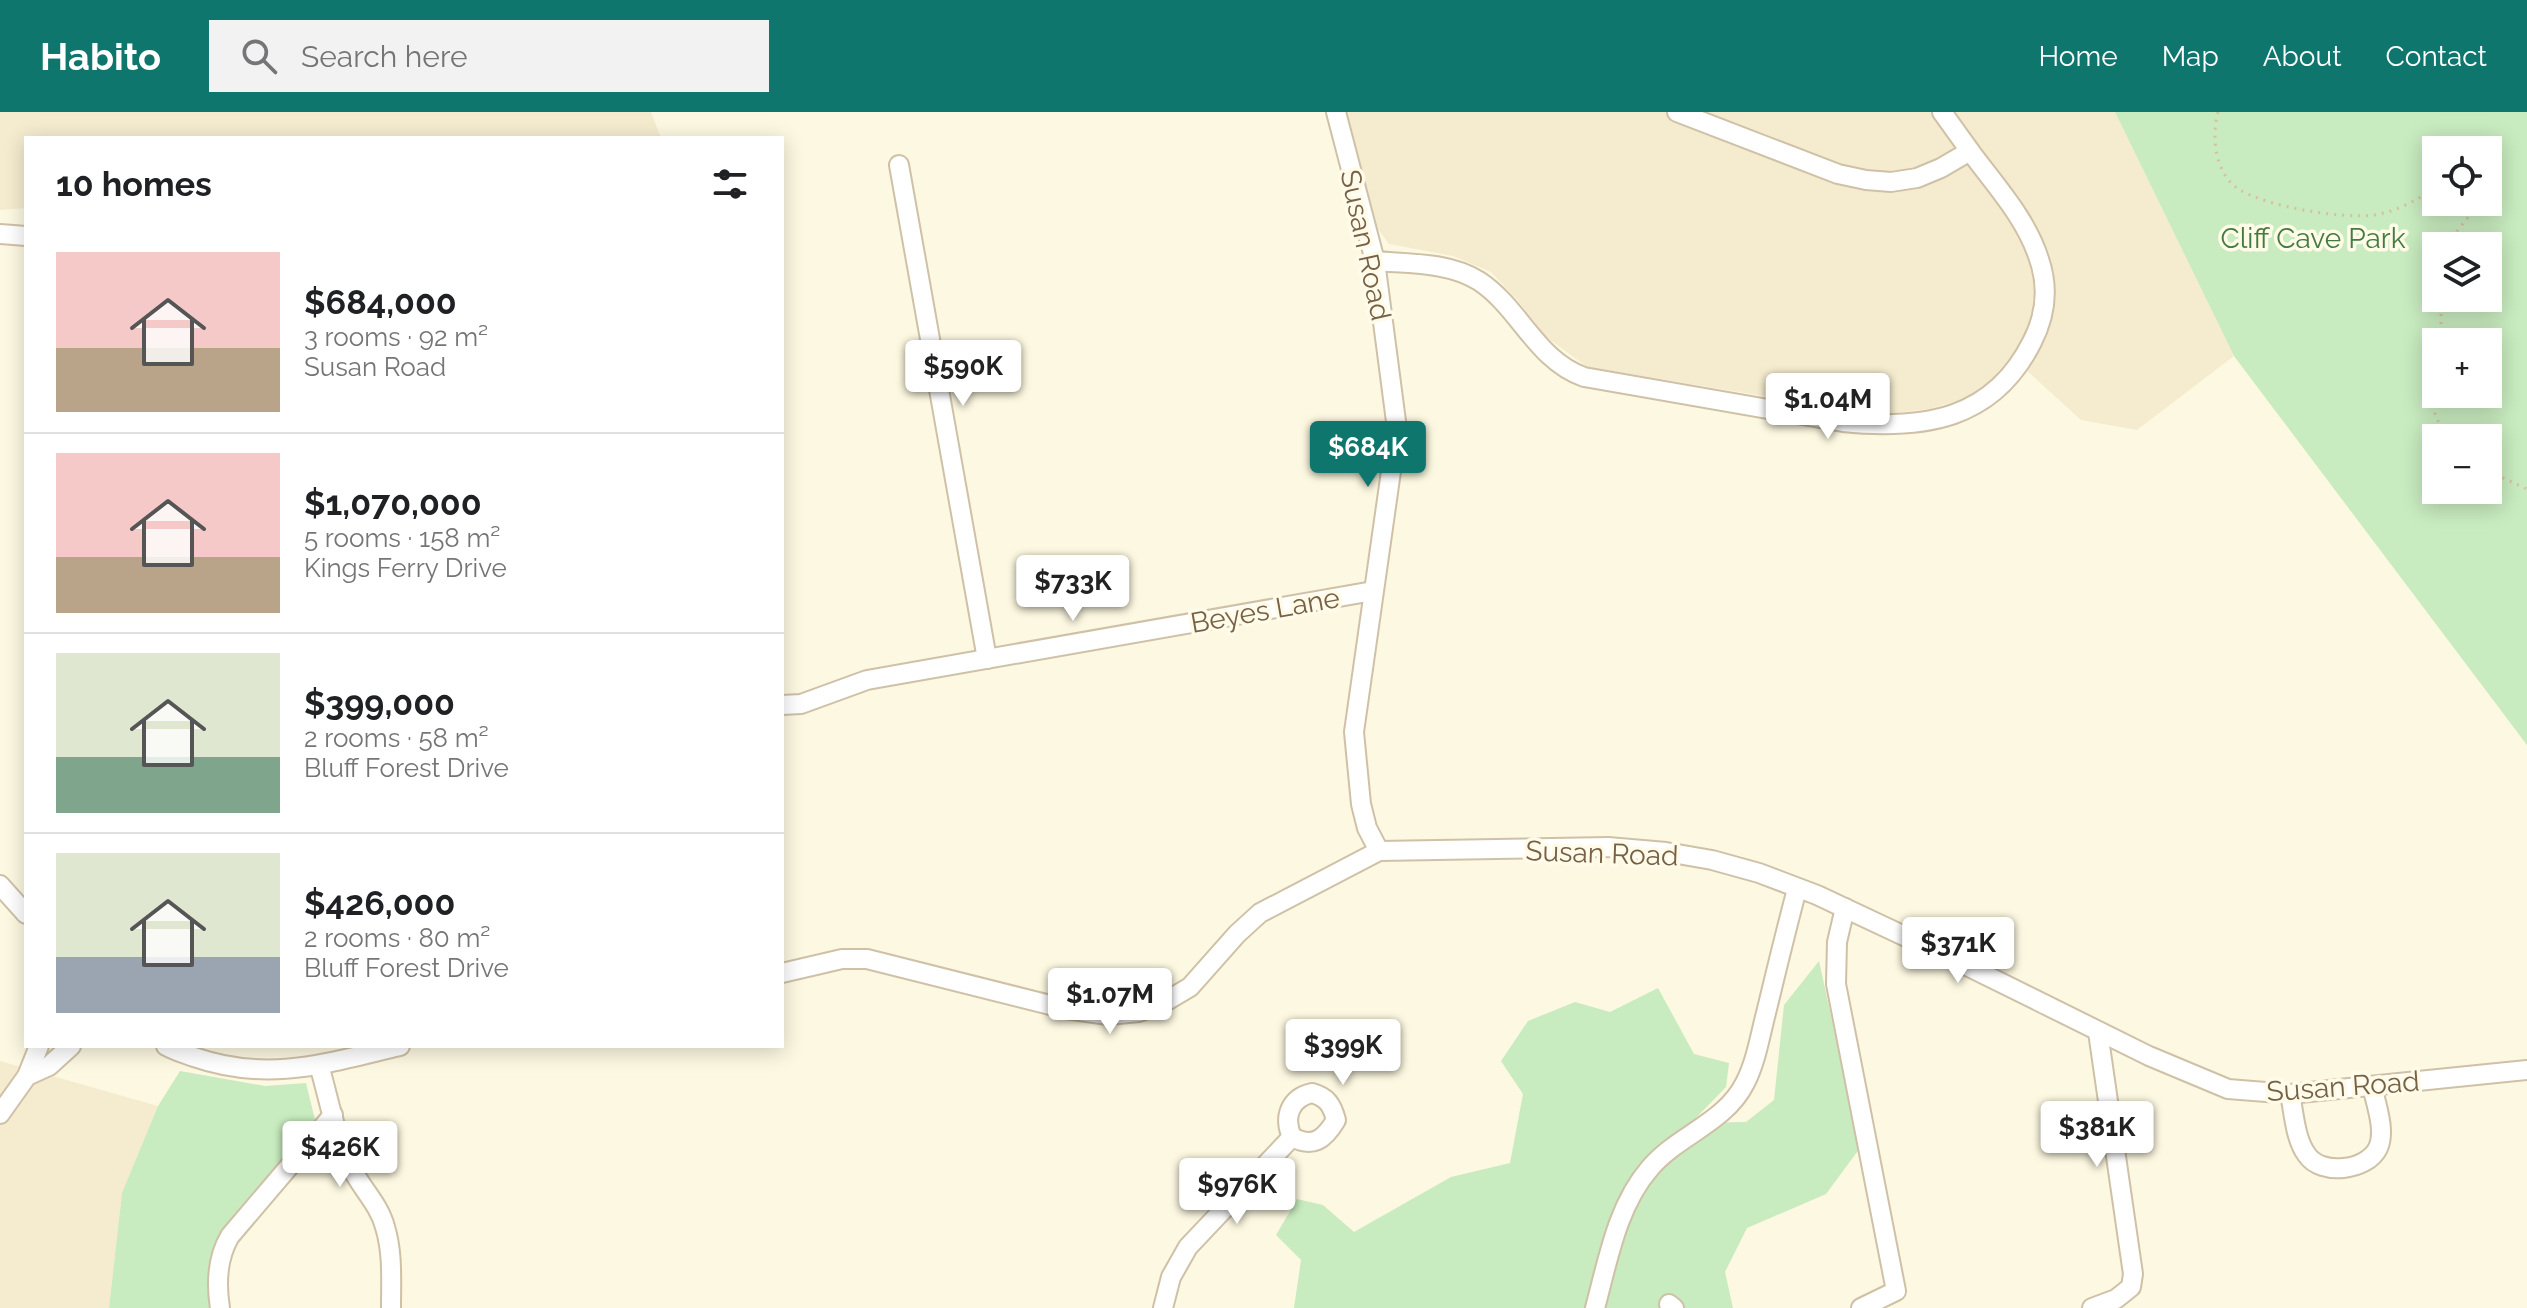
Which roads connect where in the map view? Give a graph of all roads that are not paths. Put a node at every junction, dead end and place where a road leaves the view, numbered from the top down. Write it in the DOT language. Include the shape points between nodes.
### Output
graph roads {
  1 [pos="1336,112"];
  2 [pos="1677,112"];
  3 [pos="1942,112"];
  4 [pos="1970,151"];
  5 [pos="899,165"];
  6 [pos="0,234"];
  7 [pos="24,236"];
  8 [pos="1375,261"];
  9 [pos="1373,591"];
  10 [pos="987,659"];
  11 [pos="784,705"];
  12 [pos="1379,851"];
  13 [pos="0,885"];
  14 [pos="1797,889"];
  15 [pos="1845,908"];
  16 [pos="24,912"];
  17 [pos="784,973"];
  18 [pos="2098,1032"];
  19 [pos="38,1048"];
  20 [pos="69,1048"];
  21 [pos="171,1048"];
  22 [pos="391,1048"];
  23 [pos="319,1065"];
  24 [pos="2527,1070"];
  25 [pos="27,1076"];
  26 [pos="2372,1086"];
  27 [pos="2290,1094"];
  28 [pos="0,1114"];
  29 [pos="333,1115"];
  30 [pos="1292,1137"];
  31 [pos="1896,1300"];
  32 [pos="220,1308"];
  33 [pos="391,1308"];
  34 [pos="1163,1308"];
  35 [pos="1595,1308"];
  36 [pos="1861,1308"];
  37 [pos="2092,1308"];
  1 -- 8 [label="street, Susan Road"];
  2 -- 4 [label="street" via="1866,180 1917,178"];
  3 -- 4 [label="street"];
  4 -- 8 [label="street" via="2030,236 2046,288 2044,313 2021,363 1983,402 1919,422 1843,422 1584,377 1556,363 1479,281 1448,268"];
  5 -- 10 [label="street"];
  6 -- 7 [label="street"];
  8 -- 9 [label="street, Susan Road" via="1397,429"];
  9 -- 10 [label="street, Beyes Lane"];
  9 -- 12 [label="street, Susan Road" via="1354,732 1361,804"];
  10 -- 11 [label="street, Beyes Lane" via="867,680 801,704"];
  12 -- 14 [label="street, Susan Road" via="1608,847 1712,860"];
  12 -- 17 [label="street" via="1260,913 1190,987 1139,1012 1108,1015 1066,1009 867,959 842,959"];
  13 -- 16 [label="street"];
  14 -- 15 [label="street, Susan Road"];
  14 -- 35 [label="street" via="1745,1084 1705,1126 1651,1166 1632,1193"];
  15 -- 18 [label="street, Susan Road"];
  15 -- 31 [label="street" via="1836,984"];
  18 -- 27 [label="street, Susan Road" via="2228,1089"];
  18 -- 37 [label="street" via="2133,1274 2131,1287"];
  19 -- 25 [label="street"];
  20 -- 25 [label="street"];
  21 -- 23 [label="street" via="216,1065 261,1071"];
  22 -- 23 [label="street"];
  23 -- 29 [label="street"];
  24 -- 26 [label="street, Susan Road"];
  25 -- 28 [label="street"];
  26 -- 27 [label="street, Susan Road"];
  26 -- 27 [label="street" via="2379,1146 2363,1163 2343,1168 2327,1168 2306,1154"];
  29 -- 32 [label="street" via="223,1249"];
  29 -- 33 [label="street" via="351,1168 385,1226 391,1252"];
  30 -- 34 [label="street" via="1188,1247 1171,1277"];
  31 -- 36 [label="street"];
}
